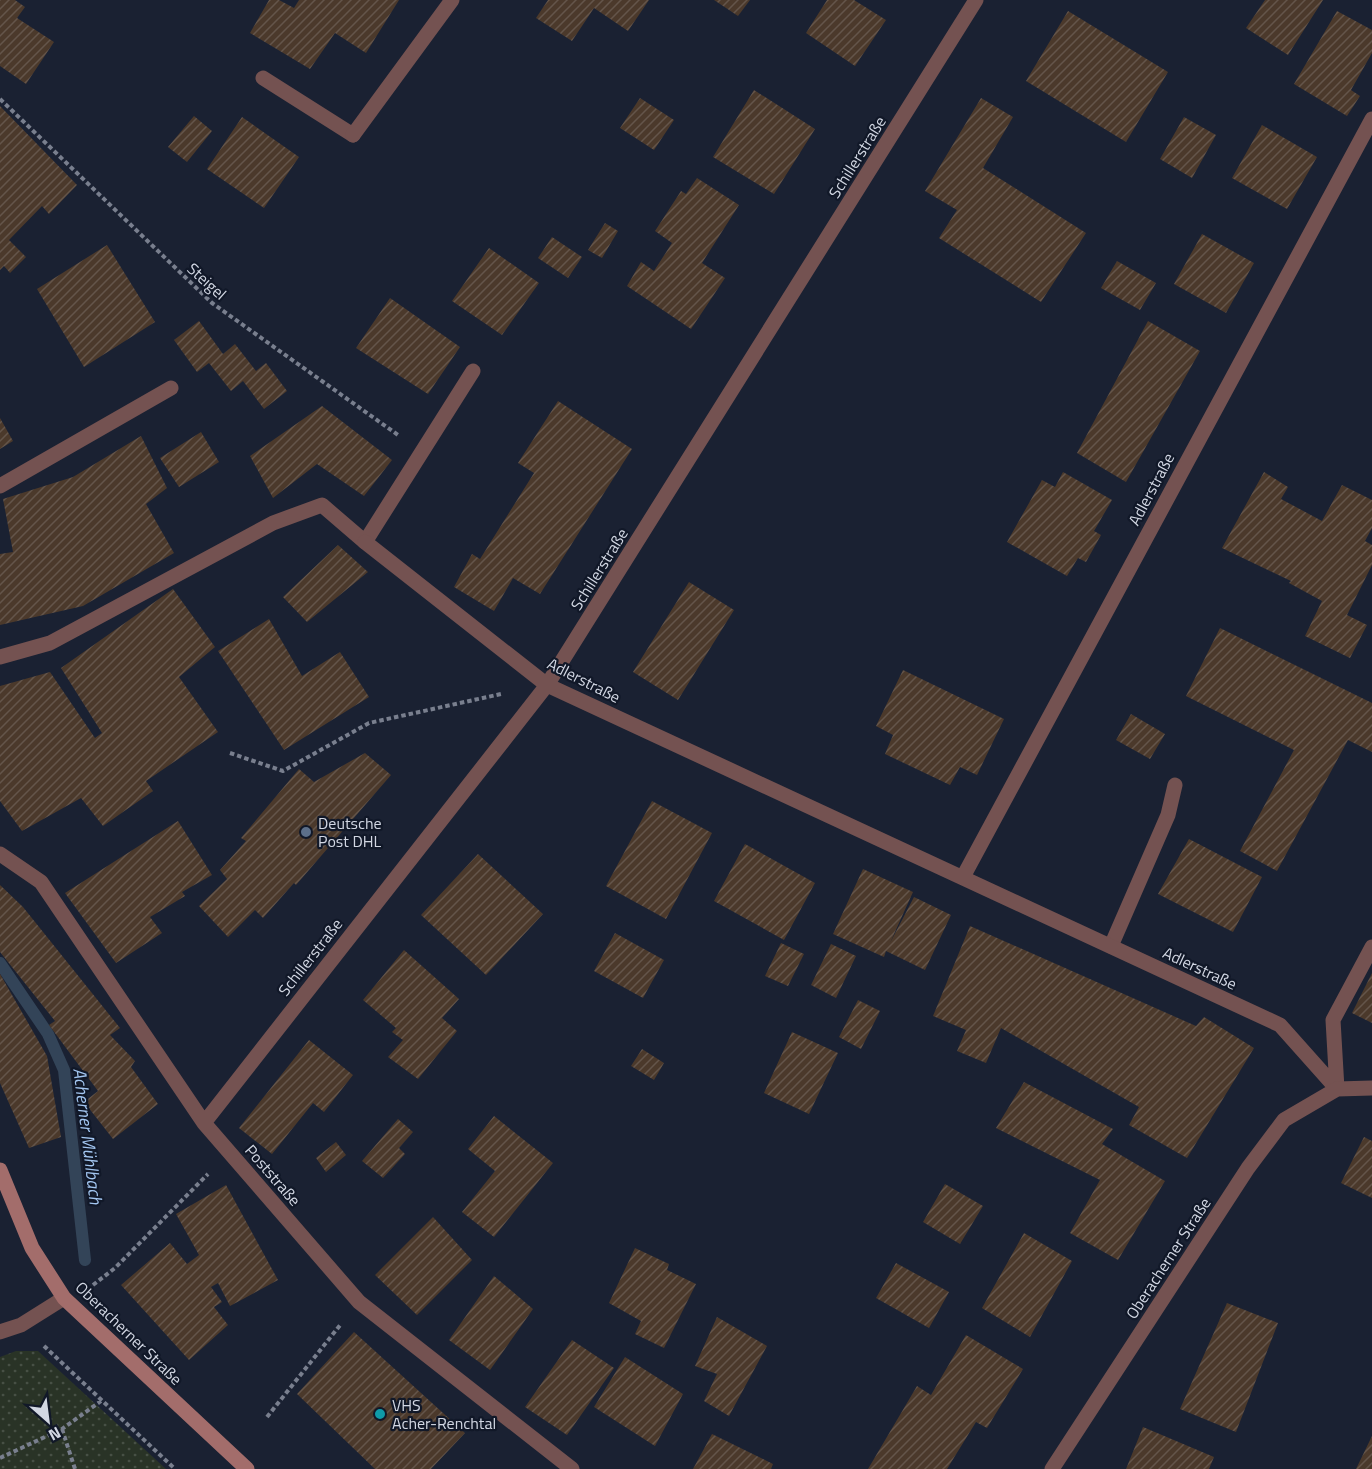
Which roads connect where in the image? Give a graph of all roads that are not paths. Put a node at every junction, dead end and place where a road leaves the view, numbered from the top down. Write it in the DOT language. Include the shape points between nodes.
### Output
graph roads {
  1 [pos="452,0"];
  2 [pos="976,0"];
  3 [pos="264,78"];
  4 [pos="1372,118"];
  5 [pos="473,371"];
  6 [pos="171,388"];
  7 [pos="0,486"];
  8 [pos="365,542"];
  9 [pos="0,657"];
  10 [pos="548,685"];
  11 [pos="1175,785"];
  12 [pos="0,855"];
  13 [pos="963,876"];
  14 [pos="1111,946"];
  15 [pos="1372,947"];
  16 [pos="1372,1088"];
  17 [pos="1337,1089"];
  18 [pos="204,1123"];
  19 [pos="0,1170"];
  20 [pos="64,1298"];
  21 [pos="0,1332"];
  22 [pos="247,1469"];
  23 [pos="572,1469"];
  24 [pos="1052,1469"];
  1 -- 3 [label="street" via="353,135"];
  2 -- 10 [label="street, Schillerstraße"];
  4 -- 13 [label="street, Adlerstraße"];
  5 -- 8 [label="street"];
  6 -- 7 [label="street"];
  8 -- 9 [label="street, Adlerstraße" via="322,505 273,523 50,643"];
  8 -- 10 [label="street, Adlerstraße"];
  10 -- 13 [label="street, Adlerstraße"];
  10 -- 18 [label="street, Schillerstraße"];
  11 -- 14 [label="street" via="1168,815"];
  12 -- 18 [label="street, Poststraße" via="41,882"];
  13 -- 14 [label="street, Adlerstraße"];
  14 -- 17 [label="street, Adlerstraße" via="1280,1025"];
  15 -- 17 [label="street" via="1333,1020"];
  16 -- 17 [label="street"];
  17 -- 24 [label="street, Oberacherner Straße" via="1284,1120 1248,1168"];
  18 -- 23 [label="street, Poststraße" via="359,1302"];
  19 -- 20 [label="main road, Oberacherner Straße" via="32,1248"];
  20 -- 21 [label="street" via="21,1325"];
  20 -- 22 [label="main road, Oberacherner Straße"];
}
